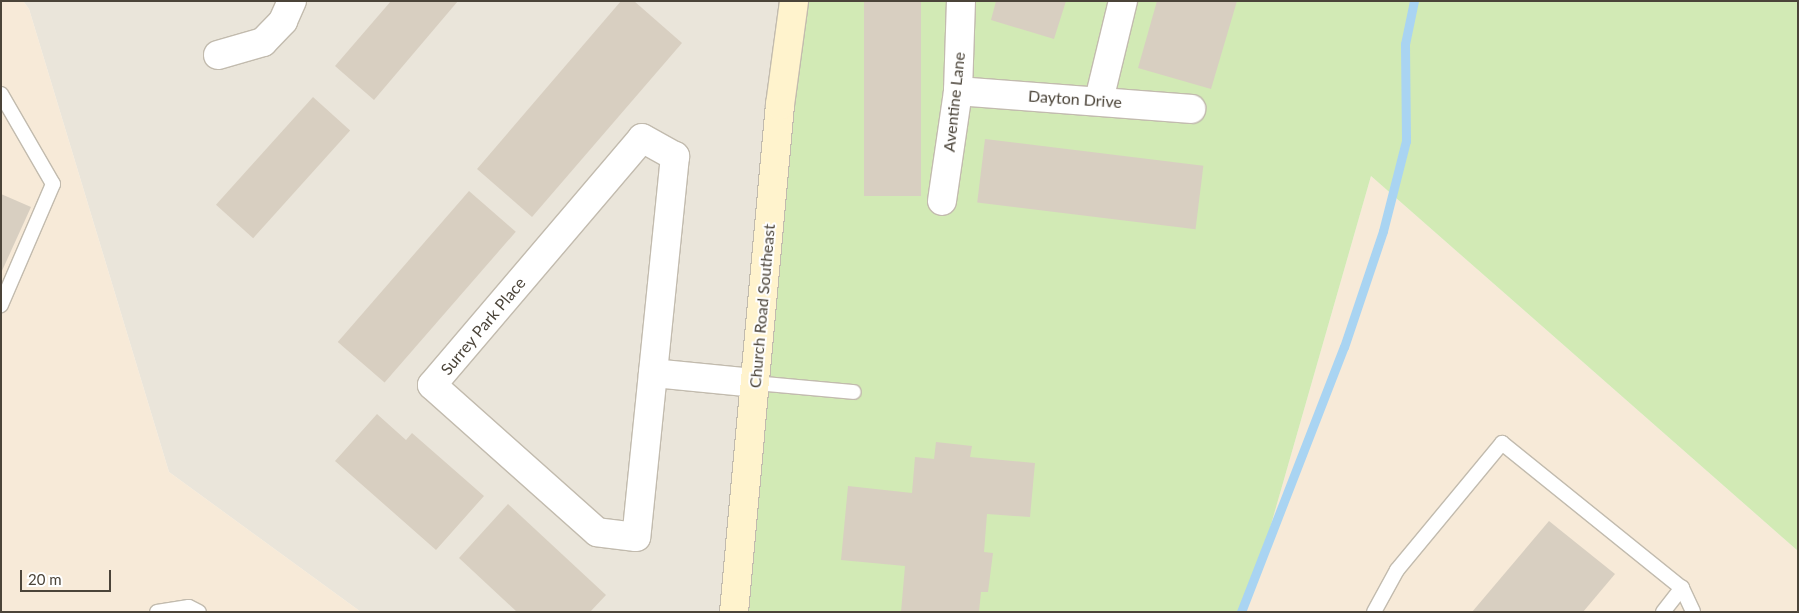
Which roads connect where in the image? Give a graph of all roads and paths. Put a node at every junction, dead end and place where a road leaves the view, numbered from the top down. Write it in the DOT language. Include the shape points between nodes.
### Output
graph roads {
  1 [pos="292,1"];
  2 [pos="794,1"];
  3 [pos="961,1"];
  4 [pos="1123,1"];
  5 [pos="218,55"];
  6 [pos="958,91"];
  7 [pos="1,94"];
  8 [pos="1099,100"];
  9 [pos="1191,109"];
  10 [pos="942,202"];
  11 [pos="1,305"];
  12 [pos="653,373"];
  13 [pos="755,383"];
  14 [pos="854,392"];
  15 [pos="1682,588"];
  16 [pos="157,612"];
  17 [pos="199,612"];
  18 [pos="734,612"];
  19 [pos="1374,612"];
  20 [pos="1663,612"];
  21 [pos="1693,612"];
  1 -- 5 [label="street" via="283,21 263,42"];
  2 -- 13 [label="street, Church Road Southeast"];
  3 -- 6 [label="street, Aventine Lane"];
  4 -- 8 [label="street"];
  6 -- 8 [label="street, Dayton Drive"];
  6 -- 10 [label="street, Aventine Lane"];
  7 -- 11 [label="lane" via="53,184"];
  8 -- 9 [label="street, Dayton Drive"];
  12 -- 12 [label="street, Surrey Park Place" via="636,537 597,532 432,385 642,138 675,156"];
  12 -- 13 [label="street"];
  13 -- 14 [label="lane"];
  13 -- 18 [label="street, Church Road Southeast"];
  15 -- 19 [label="lane" via="1502,443 1397,570"];
  15 -- 20 [label="lane"];
  15 -- 21 [label="lane"];
  16 -- 17 [label="lane" via="189,607"];
}
